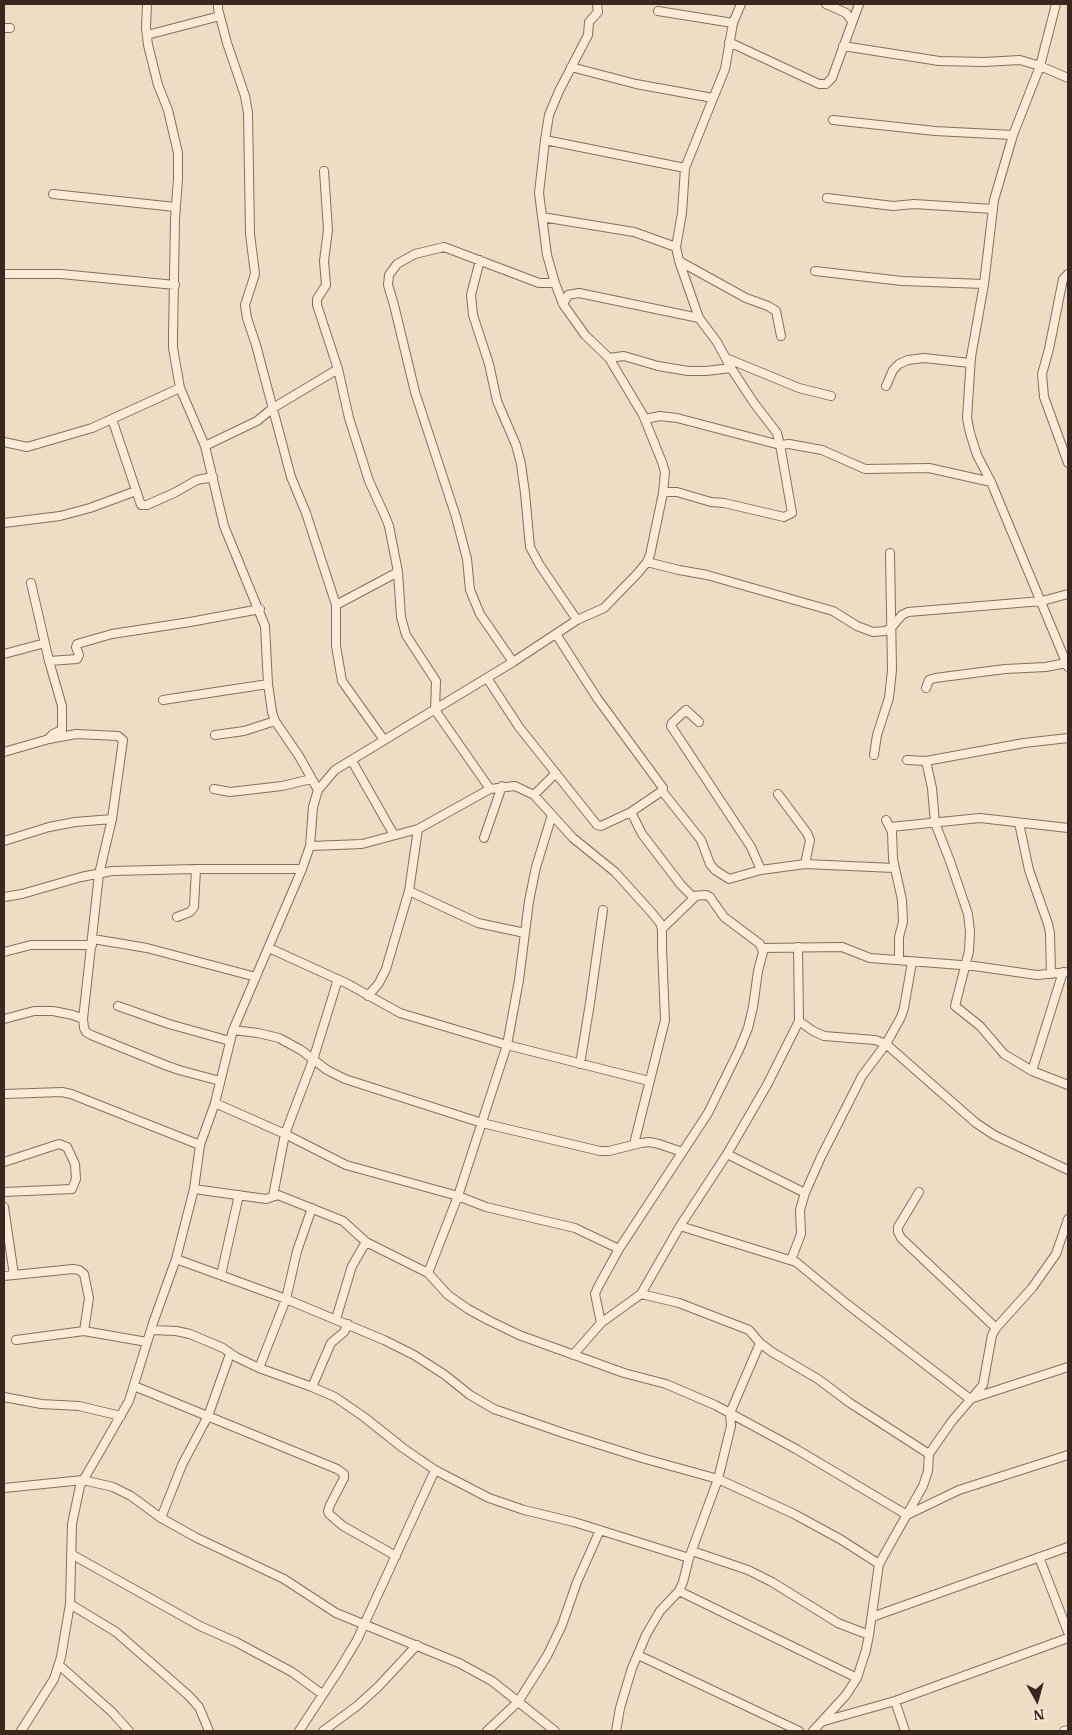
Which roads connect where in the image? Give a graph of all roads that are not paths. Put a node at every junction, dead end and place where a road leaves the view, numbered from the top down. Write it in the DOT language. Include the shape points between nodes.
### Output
graph roads {
  1 [pos="147,4"];
  2 [pos="218,4"];
  3 [pos="597,4"];
  4 [pos="741,4"];
  5 [pos="826,4"];
  6 [pos="859,4"];
  7 [pos="1056,4"];
  8 [pos="658,11"];
  9 [pos="220,16"];
  10 [pos="852,21"];
  11 [pos="733,23"];
  12 [pos="147,35"];
  13 [pos="729,42"];
  14 [pos="843,46"];
  15 [pos="1040,66"];
  16 [pos="571,67"];
  17 [pos="1068,78"];
  18 [pos="713,98"];
  19 [pos="833,120"];
  20 [pos="1013,135"];
  21 [pos="545,140"];
  22 [pos="685,168"];
  23 [pos="324,171"];
  24 [pos="53,194"];
  25 [pos="827,198"];
  26 [pos="175,207"];
  27 [pos="993,209"];
  28 [pos="542,217"];
  29 [pos="676,247"];
  30 [pos="480,260"];
  31 [pos="679,261"];
  32 [pos="815,271"];
  33 [pos="4,274"];
  34 [pos="1068,274"];
  35 [pos="554,283"];
  36 [pos="984,284"];
  37 [pos="174,285"];
  38 [pos="563,304"];
  39 [pos="699,318"];
  40 [pos="781,336"];
  41 [pos="609,358"];
  42 [pos="726,358"];
  43 [pos="970,363"];
  44 [pos="731,368"];
  45 [pos="338,369"];
  46 [pos="886,386"];
  47 [pos="180,388"];
  48 [pos="831,396"];
  49 [pos="273,408"];
  50 [pos="112,419"];
  51 [pos="645,419"];
  52 [pos="4,442"];
  53 [pos="780,445"];
  54 [pos="205,446"];
  55 [pos="1068,463"];
  56 [pos="213,477"];
  57 [pos="991,482"];
  58 [pos="136,491"];
  59 [pos="664,493"];
  60 [pos="4,523"];
  61 [pos="890,553"];
  62 [pos="647,562"];
  63 [pos="398,572"];
  64 [pos="31,583"];
  65 [pos="1068,594"];
  66 [pos="1042,600"];
  67 [pos="336,605"];
  68 [pos="260,609"];
  69 [pos="578,620"];
  70 [pos="891,628"];
  71 [pos="556,634"];
  72 [pos="45,643"];
  73 [pos="4,654"];
  74 [pos="49,661"];
  75 [pos="513,662"];
  76 [pos="1067,665"];
  77 [pos="487,678"];
  78 [pos="268,684"];
  79 [pos="926,688"];
  80 [pos="162,700"];
  81 [pos="435,710"];
  82 [pos="275,721"];
  83 [pos="699,722"];
  84 [pos="215,735"];
  85 [pos="1068,738"];
  86 [pos="49,739"];
  87 [pos="384,740"];
  88 [pos="4,752"];
  89 [pos="874,755"];
  90 [pos="906,760"];
  91 [pos="926,760"];
  92 [pos="352,761"];
  93 [pos="556,773"];
  94 [pos="311,779"];
  95 [pos="502,786"];
  96 [pos="490,789"];
  97 [pos="214,790"];
  98 [pos="318,790"];
  99 [pos="662,791"];
  100 [pos="534,794"];
  101 [pos="778,794"];
  102 [pos="631,812"];
  103 [pos="552,815"];
  104 [pos="112,819"];
  105 [pos="935,822"];
  106 [pos="1019,824"];
  107 [pos="1068,828"];
  108 [pos="418,829"];
  109 [pos="394,835"];
  110 [pos="484,838"];
  111 [pos="4,841"];
  112 [pos="310,846"];
  113 [pos="804,864"];
  114 [pos="894,868"];
  115 [pos="196,869"];
  116 [pos="302,869"];
  117 [pos="761,870"];
  118 [pos="99,874"];
  119 [pos="409,891"];
  120 [pos="695,896"];
  121 [pos="4,897"];
  122 [pos="603,910"];
  123 [pos="177,917"];
  124 [pos="662,929"];
  125 [pos="525,933"];
  126 [pos="92,942"];
  127 [pos="798,947"];
  128 [pos="269,948"];
  129 [pos="762,948"];
  130 [pos="4,952"];
  131 [pos="899,960"];
  132 [pos="912,962"];
  133 [pos="965,965"];
  134 [pos="1066,972"];
  135 [pos="1052,974"];
  136 [pos="256,977"];
  137 [pos="338,979"];
  138 [pos="368,996"];
  139 [pos="118,1006"];
  140 [pos="4,1019"];
  141 [pos="83,1019"];
  142 [pos="799,1021"];
  143 [pos="233,1030"];
  144 [pos="230,1041"];
  145 [pos="886,1044"];
  146 [pos="508,1045"];
  147 [pos="313,1060"];
  148 [pos="580,1064"];
  149 [pos="1032,1071"];
  150 [pos="220,1080"];
  151 [pos="649,1081"];
  152 [pos="1068,1085"];
  153 [pos="4,1094"];
  154 [pos="214,1103"];
  155 [pos="482,1123"];
  156 [pos="285,1134"];
  157 [pos="634,1144"];
  158 [pos="200,1145"];
  159 [pos="682,1152"];
  160 [pos="727,1154"];
  161 [pos="4,1162"];
  162 [pos="1068,1170"];
  163 [pos="194,1189"];
  164 [pos="4,1192"];
  165 [pos="919,1192"];
  166 [pos="805,1193"];
  167 [pos="239,1195"];
  168 [pos="273,1196"];
  169 [pos="458,1196"];
  170 [pos="4,1207"];
  171 [pos="312,1208"];
  172 [pos="1068,1219"];
  173 [pos="680,1226"];
  174 [pos="366,1242"];
  175 [pos="619,1249"];
  176 [pos="176,1259"];
  177 [pos="791,1260"];
  178 [pos="428,1273"];
  179 [pos="14,1275"];
  180 [pos="4,1276"];
  181 [pos="221,1276"];
  182 [pos="641,1294"];
  183 [pos="286,1299"];
  184 [pos="336,1319"];
  185 [pos="601,1323"];
  186 [pos="348,1324"];
  187 [pos="996,1328"];
  188 [pos="151,1330"];
  189 [pos="84,1332"];
  190 [pos="16,1340"];
  191 [pos="147,1342"];
  192 [pos="760,1343"];
  193 [pos="230,1354"];
  194 [pos="573,1355"];
  195 [pos="1068,1367"];
  196 [pos="259,1368"];
  197 [pos="134,1386"];
  198 [pos="312,1387"];
  199 [pos="4,1397"];
  200 [pos="970,1399"];
  201 [pos="730,1413"];
  202 [pos="121,1416"];
  203 [pos="208,1416"];
  204 [pos="929,1454"];
  205 [pos="1068,1455"];
  206 [pos="434,1470"];
  207 [pos="718,1479"];
  208 [pos="83,1480"];
  209 [pos="4,1488"];
  210 [pos="908,1515"];
  211 [pos="161,1518"];
  212 [pos="600,1530"];
  213 [pos="1068,1547"];
  214 [pos="71,1554"];
  215 [pos="690,1555"];
  216 [pos="396,1556"];
  217 [pos="1039,1558"];
  218 [pos="879,1564"];
  219 [pos="679,1591"];
  220 [pos="70,1604"];
  221 [pos="872,1617"];
  222 [pos="364,1625"];
  223 [pos="1068,1632"];
  224 [pos="869,1635"];
  225 [pos="1068,1638"];
  226 [pos="417,1645"];
  227 [pos="638,1655"];
  228 [pos="59,1665"];
  229 [pos="857,1678"];
  230 [pos="322,1694"];
  231 [pos="895,1701"];
  232 [pos="518,1702"];
  233 [pos="823,1721"];
  234 [pos="1068,1730"];
  235 [pos="21,1731"];
  236 [pos="129,1731"];
  237 [pos="209,1731"];
  238 [pos="299,1731"];
  239 [pos="323,1731"];
  240 [pos="487,1731"];
  241 [pos="555,1731"];
  242 [pos="616,1731"];
  243 [pos="799,1731"];
  244 [pos="813,1731"];
  245 [pos="905,1731"];
  246 [pos="1064,1731"];
  1 -- 12 [label="street"];
  2 -- 9 [label="street"];
  3 -- 16 [label="street" via="598,12 589,22 588,35"];
  4 -- 11 [label="street"];
  5 -- 10 [label="street" via="846,13"];
  6 -- 10 [label="street"];
  7 -- 15 [label="street"];
  8 -- 11 [label="street"];
  9 -- 12 [label="street"];
  9 -- 49 [label="street" via="248,112 250,234 255,274 246,307"];
  10 -- 14 [label="street"];
  11 -- 13 [label="street"];
  12 -- 26 [label="street" via="152,66 168,110 178,153"];
  13 -- 14 [label="street" via="819,84 826,84 832,78"];
  13 -- 18 [label="street" via="725,69"];
  14 -- 15 [label="street" via="939,61 1020,60"];
  15 -- 17 [label="street"];
  15 -- 20 [label="street"];
  16 -- 18 [label="street" via="636,84"];
  16 -- 21 [label="street" via="550,115"];
  18 -- 22 [label="street"];
  19 -- 20 [label="street"];
  20 -- 27 [label="street"];
  21 -- 22 [label="street"];
  21 -- 28 [label="street" via="539,193"];
  22 -- 29 [label="street"];
  23 -- 45 [label="street" via="328,230 324,261 326,285 316,303"];
  24 -- 26 [label="street"];
  25 -- 27 [label="street" via="893,206 914,204"];
  26 -- 37 [label="street"];
  27 -- 36 [label="street"];
  28 -- 29 [label="street" via="634,232"];
  28 -- 35 [label="street"];
  29 -- 31 [label="street"];
  30 -- 35 [label="street" via="539,283"];
  30 -- 69 [label="street" via="471,295 473,315 497,401 521,464 530,547"];
  30 -- 75 [label="street" via="444,247 422,252 396,264 389,275 388,285 415,392 456,517 467,559 470,590 480,614"];
  31 -- 39 [label="street"];
  31 -- 40 [label="street" via="776,311"];
  32 -- 36 [label="street" via="902,282"];
  33 -- 37 [label="street" via="61,274"];
  34 -- 55 [label="street" via="1063,280 1042,374 1044,397"];
  35 -- 38 [label="street"];
  36 -- 43 [label="street"];
  37 -- 47 [label="street" via="173,348"];
  38 -- 39 [label="street" via="568,295 579,292"];
  38 -- 41 [label="street" via="585,335"];
  39 -- 42 [label="street"];
  41 -- 44 [label="street" via="624,356 688,371"];
  41 -- 51 [label="street"];
  42 -- 44 [label="street"];
  42 -- 48 [label="street" via="799,388"];
  43 -- 46 [label="street" via="924,358 908,360 893,370"];
  43 -- 57 [label="street" via="967,418 977,455"];
  44 -- 53 [label="street" via="777,433"];
  45 -- 49 [label="street"];
  45 -- 63 [label="street" via="369,481 386,516"];
  47 -- 50 [label="street"];
  47 -- 54 [label="street"];
  49 -- 54 [label="street" via="257,421"];
  49 -- 67 [label="street" via="291,476"];
  50 -- 52 [label="street" via="27,447"];
  50 -- 58 [label="street"];
  51 -- 53 [label="street" via="660,416 677,418"];
  51 -- 59 [label="street" via="664,468"];
  53 -- 57 [label="street" via="822,450 865,469 929,468"];
  53 -- 59 [label="street" via="792,509 788,516 711,502 677,492"];
  54 -- 56 [label="street"];
  56 -- 58 [label="street" via="197,480 174,494 143,506"];
  56 -- 68 [label="street" via="224,526"];
  57 -- 66 [label="street"];
  58 -- 60 [label="street" via="60,516"];
  59 -- 62 [label="street"];
  61 -- 70 [label="street"];
  62 -- 69 [label="street" via="604,608"];
  62 -- 70 [label="street" via="708,575 833,611 866,630 880,632"];
  63 -- 67 [label="street"];
  63 -- 81 [label="street" via="403,625 436,681"];
  64 -- 72 [label="street"];
  65 -- 66 [label="street"];
  66 -- 70 [label="street" via="914,611 902,615"];
  66 -- 76 [label="street"];
  67 -- 87 [label="street" via="336,646 342,681"];
  68 -- 74 [label="street" via="112,634 77,644 77,659"];
  68 -- 78 [label="street" via="265,626"];
  69 -- 71 [label="street"];
  70 -- 89 [label="street" via="892,670"];
  71 -- 75 [label="street"];
  71 -- 99 [label="street" via="597,698 663,788"];
  72 -- 73 [label="street"];
  72 -- 74 [label="street"];
  74 -- 86 [label="street" via="63,710 62,730"];
  75 -- 77 [label="street"];
  76 -- 79 [label="street" via="935,678 929,680"];
  77 -- 81 [label="street"];
  77 -- 93 [label="street" via="519,727"];
  78 -- 80 [label="street"];
  78 -- 82 [label="street"];
  81 -- 87 [label="street"];
  81 -- 96 [label="street"];
  82 -- 84 [label="street" via="244,731"];
  82 -- 94 [label="street"];
  83 -- 117 [label="street" via="686,710 671,726 751,847"];
  85 -- 91 [label="street"];
  86 -- 88 [label="street"];
  86 -- 104 [label="street" via="76,734 122,738"];
  87 -- 92 [label="street"];
  90 -- 91 [label="street"];
  91 -- 105 [label="street"];
  92 -- 98 [label="street" via="335,770"];
  92 -- 109 [label="street"];
  93 -- 100 [label="street"];
  93 -- 102 [label="street" via="597,825"];
  94 -- 97 [label="street" via="230,792"];
  94 -- 98 [label="street"];
  95 -- 96 [label="street"];
  95 -- 100 [label="street" via="515,786"];
  95 -- 110 [label="street"];
  96 -- 108 [label="street"];
  98 -- 112 [label="street" via="313,807"];
  99 -- 102 [label="street"];
  99 -- 117 [label="street" via="701,840 715,870 729,879"];
  100 -- 103 [label="street"];
  101 -- 113 [label="street" via="810,840"];
  102 -- 120 [label="street" via="642,834 672,875"];
  103 -- 124 [label="street" via="573,838 614,872 646,906"];
  103 -- 125 [label="street" via="536,867"];
  104 -- 111 [label="street" via="66,823"];
  104 -- 118 [label="street"];
  105 -- 106 [label="street" via="980,818"];
  105 -- 114 [label="street" via="888,823"];
  105 -- 133 [label="street" via="968,914 969,951"];
  106 -- 107 [label="street"];
  106 -- 135 [label="street" via="1029,870 1050,933"];
  108 -- 109 [label="street"];
  108 -- 119 [label="street"];
  109 -- 112 [label="street" via="362,844"];
  112 -- 116 [label="street"];
  113 -- 114 [label="street"];
  113 -- 117 [label="street"];
  114 -- 131 [label="street" via="904,922 899,937"];
  115 -- 116 [label="street"];
  115 -- 118 [label="street"];
  115 -- 123 [label="street" via="194,907"];
  116 -- 128 [label="street"];
  118 -- 121 [label="street"];
  118 -- 126 [label="street"];
  119 -- 125 [label="street" via="478,923"];
  119 -- 138 [label="street" via="386,969"];
  120 -- 124 [label="street"];
  120 -- 129 [label="street" via="710,897 724,917"];
  122 -- 148 [label="street"];
  124 -- 151 [label="street" via="665,1020"];
  125 -- 146 [label="street"];
  126 -- 130 [label="street" via="31,945"];
  126 -- 136 [label="street" via="147,948"];
  126 -- 141 [label="street"];
  127 -- 129 [label="street"];
  127 -- 131 [label="street" via="842,946 865,957"];
  127 -- 142 [label="street"];
  128 -- 136 [label="street"];
  128 -- 137 [label="street"];
  129 -- 159 [label="street" via="748,1028 708,1113"];
  131 -- 132 [label="street"];
  132 -- 133 [label="street"];
  132 -- 145 [label="street" via="904,1008"];
  133 -- 135 [label="street" via="1036,976"];
  133 -- 149 [label="street" via="955,1006 980,1026 1004,1054"];
  134 -- 135 [label="street"];
  134 -- 149 [label="street"];
  136 -- 143 [label="street"];
  137 -- 138 [label="street"];
  137 -- 147 [label="street"];
  138 -- 146 [label="street" via="400,1013"];
  139 -- 144 [label="street"];
  140 -- 141 [label="street" via="34,1011 72,1014"];
  141 -- 150 [label="street" via="86,1032 91,1036 179,1070"];
  142 -- 145 [label="street" via="824,1036"];
  142 -- 160 [label="street"];
  143 -- 144 [label="street"];
  143 -- 147 [label="street" via="279,1038"];
  144 -- 150 [label="street"];
  145 -- 162 [label="street" via="976,1123"];
  145 -- 166 [label="street" via="859,1084"];
  146 -- 148 [label="street"];
  146 -- 155 [label="street"];
  147 -- 155 [label="street" via="345,1078"];
  147 -- 156 [label="street"];
  148 -- 151 [label="street"];
  149 -- 152 [label="street"];
  150 -- 154 [label="street"];
  151 -- 157 [label="street"];
  153 -- 158 [label="street" via="71,1094"];
  154 -- 156 [label="street"];
  154 -- 158 [label="street"];
  155 -- 157 [label="street" via="600,1151"];
  155 -- 169 [label="street"];
  156 -- 168 [label="street"];
  156 -- 169 [label="street" via="346,1165"];
  157 -- 159 [label="street" via="649,1142"];
  158 -- 163 [label="street"];
  159 -- 175 [label="street"];
  160 -- 166 [label="street"];
  160 -- 173 [label="street"];
  161 -- 164 [label="street" via="59,1144 67,1147 75,1164 76,1179 72,1189"];
  163 -- 167 [label="street"];
  163 -- 176 [label="street"];
  165 -- 187 [label="street" via="898,1227 901,1238"];
  166 -- 177 [label="street" via="800,1210 800,1234"];
  167 -- 168 [label="street" via="266,1199"];
  167 -- 181 [label="street"];
  168 -- 171 [label="street"];
  169 -- 175 [label="street" via="486,1207 574,1228"];
  169 -- 178 [label="street"];
  170 -- 179 [label="street"];
  171 -- 174 [label="street" via="343,1221"];
  171 -- 183 [label="street" via="296,1251"];
  172 -- 187 [label="street" via="1056,1254 1032,1288"];
  173 -- 177 [label="street"];
  173 -- 182 [label="street"];
  174 -- 178 [label="street"];
  174 -- 184 [label="street" via="352,1266"];
  175 -- 185 [label="street" via="596,1294"];
  176 -- 181 [label="street"];
  176 -- 188 [label="street"];
  177 -- 200 [label="street"];
  178 -- 194 [label="street" via="448,1296 468,1309"];
  179 -- 180 [label="street"];
  179 -- 189 [label="street" via="80,1270 84,1274 88,1298"];
  181 -- 183 [label="street"];
  182 -- 185 [label="street"];
  182 -- 192 [label="street" via="679,1303 742,1327 756,1336"];
  183 -- 184 [label="street"];
  183 -- 196 [label="street"];
  184 -- 186 [label="street"];
  185 -- 194 [label="street"];
  186 -- 198 [label="street" via="331,1343"];
  186 -- 207 [label="street" via="414,1355 494,1408 566,1434"];
  187 -- 200 [label="street" via="982,1385"];
  188 -- 191 [label="street"];
  188 -- 193 [label="street" via="190,1334"];
  189 -- 190 [label="street"];
  189 -- 191 [label="street"];
  191 -- 197 [label="street"];
  192 -- 201 [label="street"];
  192 -- 204 [label="street"];
  193 -- 196 [label="street"];
  193 -- 203 [label="street"];
  194 -- 201 [label="street" via="666,1384"];
  195 -- 200 [label="street"];
  196 -- 198 [label="street"];
  197 -- 202 [label="street"];
  197 -- 203 [label="street"];
  198 -- 206 [label="street" via="350,1407"];
  199 -- 202 [label="street" via="41,1404 79,1406"];
  200 -- 204 [label="street"];
  201 -- 207 [label="street" via="731,1426"];
  201 -- 210 [label="street"];
  202 -- 208 [label="street"];
  203 -- 211 [label="street" via="182,1465"];
  203 -- 216 [label="street" via="344,1474 329,1514 343,1526"];
  204 -- 210 [label="street" via="923,1486"];
  205 -- 210 [label="street" via="959,1490"];
  206 -- 212 [label="street" via="508,1505"];
  206 -- 216 [label="street"];
  207 -- 215 [label="street"];
  207 -- 218 [label="street" via="794,1514"];
  208 -- 209 [label="street"];
  208 -- 211 [label="street" via="113,1486"];
  208 -- 214 [label="street" via="72,1524"];
  210 -- 218 [label="street"];
  211 -- 222 [label="street" via="284,1579 336,1613"];
  212 -- 215 [label="street"];
  212 -- 232 [label="street" via="555,1640"];
  213 -- 217 [label="street"];
  214 -- 220 [label="street"];
  214 -- 230 [label="street" via="200,1626 292,1672"];
  215 -- 219 [label="street"];
  215 -- 224 [label="street" via="748,1570 838,1623"];
  216 -- 222 [label="street"];
  217 -- 221 [label="street"];
  217 -- 223 [label="street"];
  218 -- 221 [label="street"];
  219 -- 227 [label="street" via="660,1611"];
  219 -- 229 [label="street"];
  220 -- 228 [label="street"];
  220 -- 237 [label="street" via="116,1632 175,1682 196,1703"];
  221 -- 224 [label="street"];
  222 -- 226 [label="street"];
  222 -- 230 [label="street"];
  224 -- 229 [label="street"];
  225 -- 231 [label="street"];
  226 -- 232 [label="street" via="484,1676"];
  226 -- 239 [label="street" via="371,1693"];
  227 -- 242 [label="street" via="620,1708"];
  227 -- 243 [label="street"];
  228 -- 235 [label="street"];
  228 -- 236 [label="street"];
  229 -- 233 [label="street"];
  230 -- 238 [label="street"];
  231 -- 233 [label="street"];
  231 -- 245 [label="street"];
  232 -- 240 [label="street"];
  232 -- 241 [label="street"];
  233 -- 244 [label="street"];
  234 -- 246 [label="street"];
}
